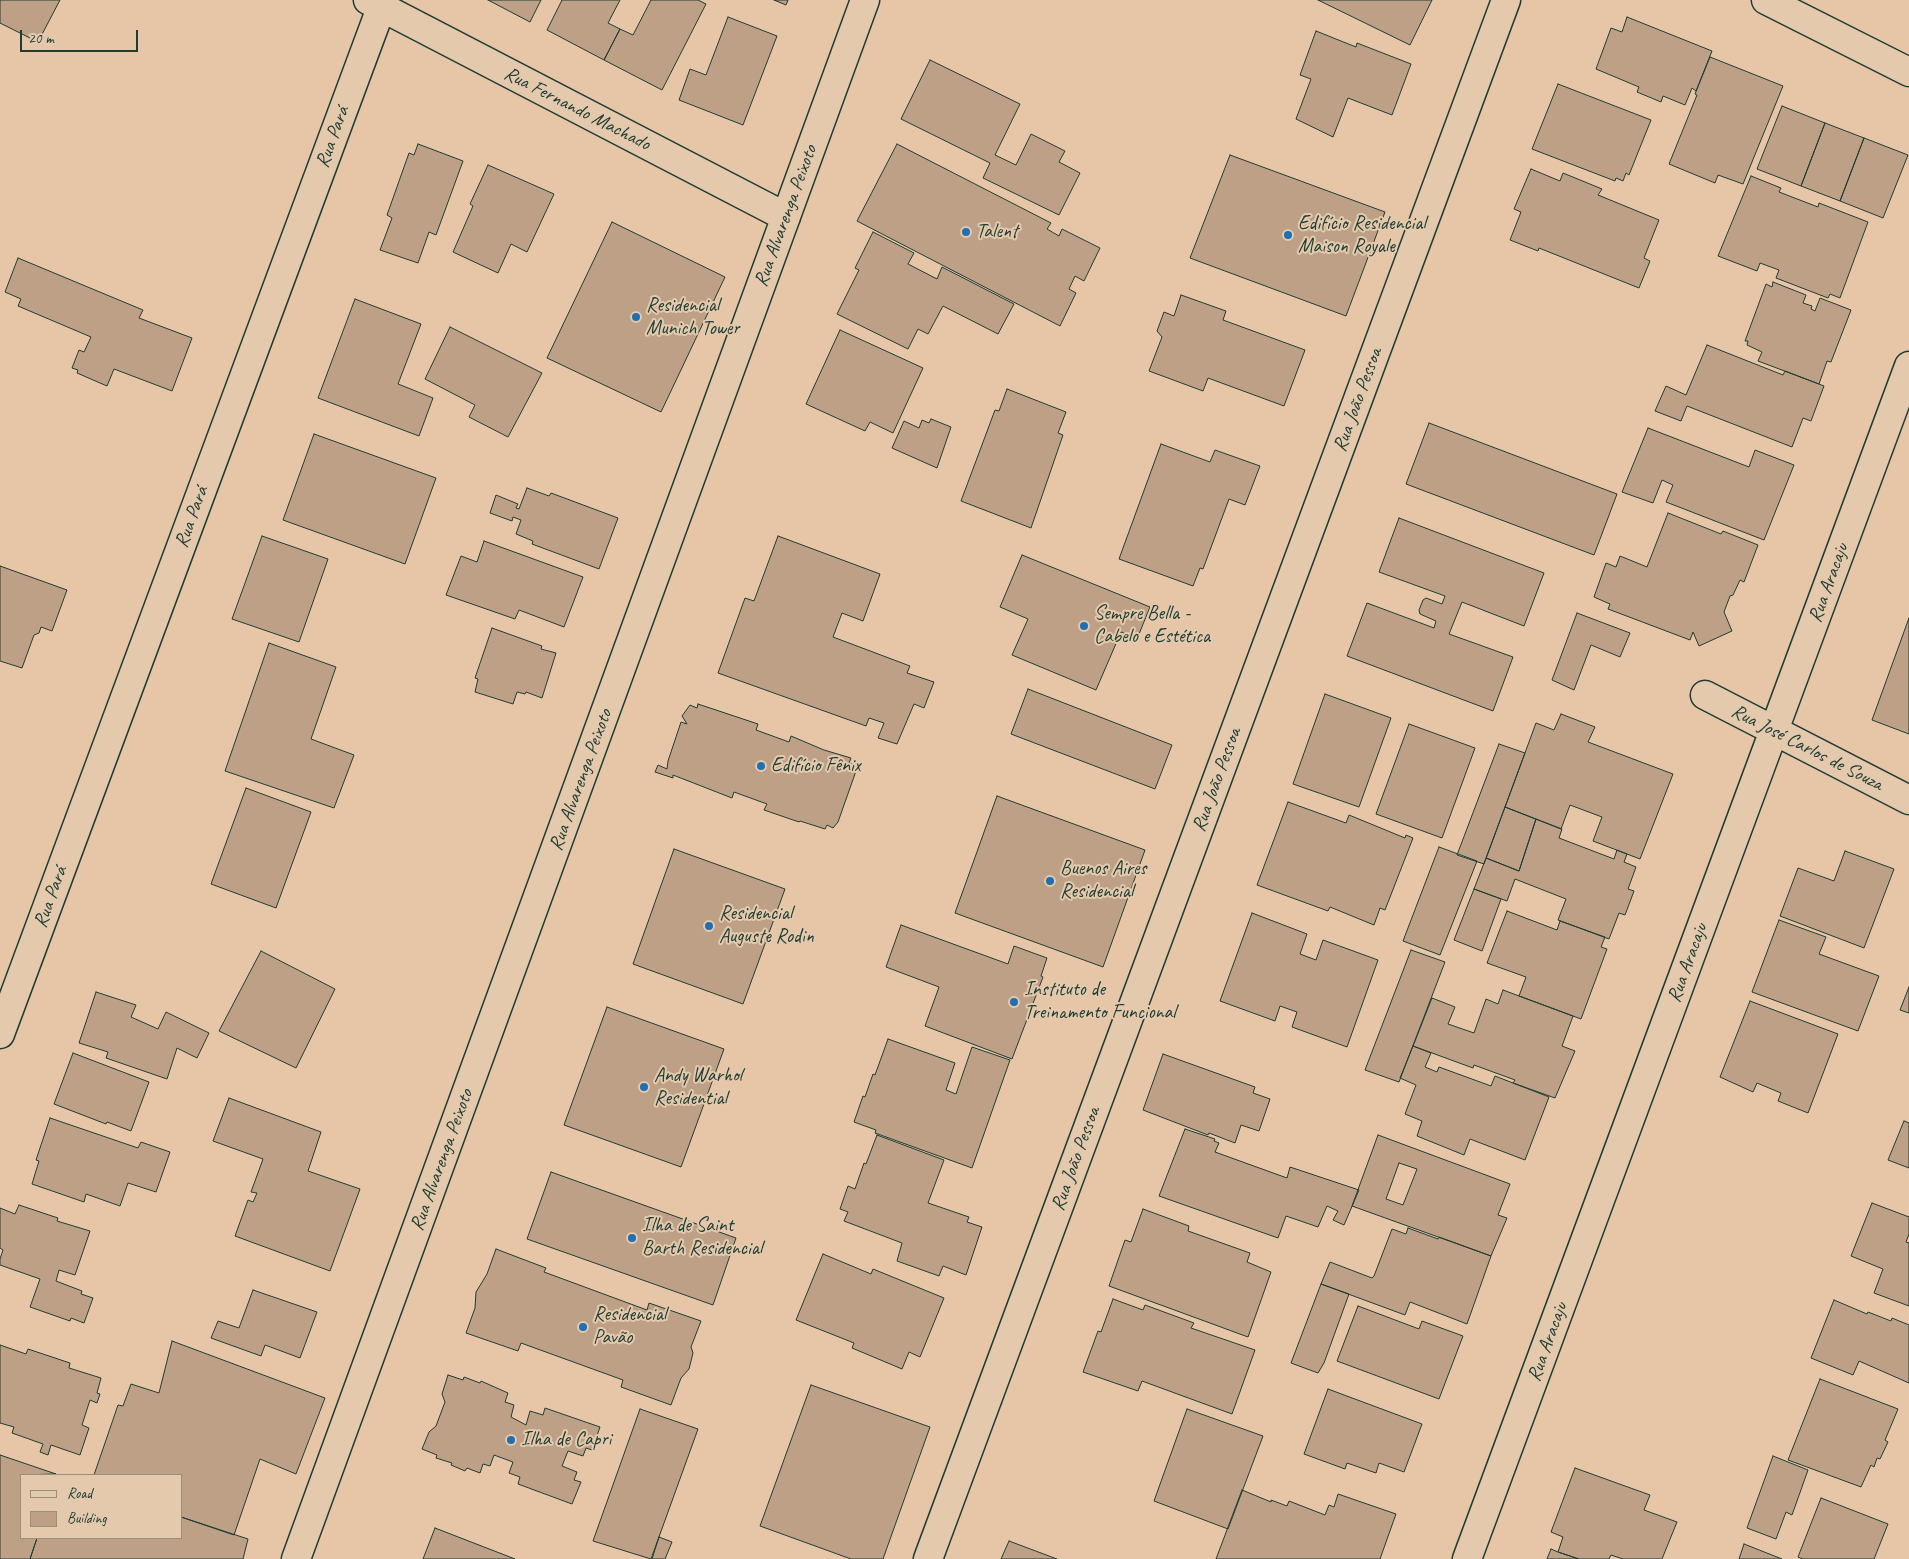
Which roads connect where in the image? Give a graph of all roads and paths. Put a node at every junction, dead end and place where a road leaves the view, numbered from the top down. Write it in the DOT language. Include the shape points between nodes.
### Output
graph roads {
  1 [pos="865,0"];
  2 [pos="1506,0"];
  3 [pos="1766,0"];
  4 [pos="378,2"];
  5 [pos="1909,72"];
  6 [pos="786,217"];
  7 [pos="1909,366"];
  8 [pos="1705,695"];
  9 [pos="1774,731"];
  10 [pos="1909,800"];
  11 [pos="0,1034"];
  12 [pos="296,1559"];
  13 [pos="928,1559"];
  14 [pos="1467,1559"];
  1 -- 6 [label="street, Rua Alvarenga Peixoto"];
  2 -- 13 [label="street, Rua João Pessoa"];
  3 -- 5 [label="street"];
  4 -- 6 [label="street, Rua Fernando Machado"];
  4 -- 11 [label="street, Rua Pará"];
  6 -- 12 [label="street, Rua Alvarenga Peixoto"];
  7 -- 9 [label="street, Rua Aracaju"];
  8 -- 9 [label="street, Rua José Carlos de Souza"];
  9 -- 10 [label="street, Rua José Carlos de Souza"];
  9 -- 14 [label="street, Rua Aracaju"];
}
